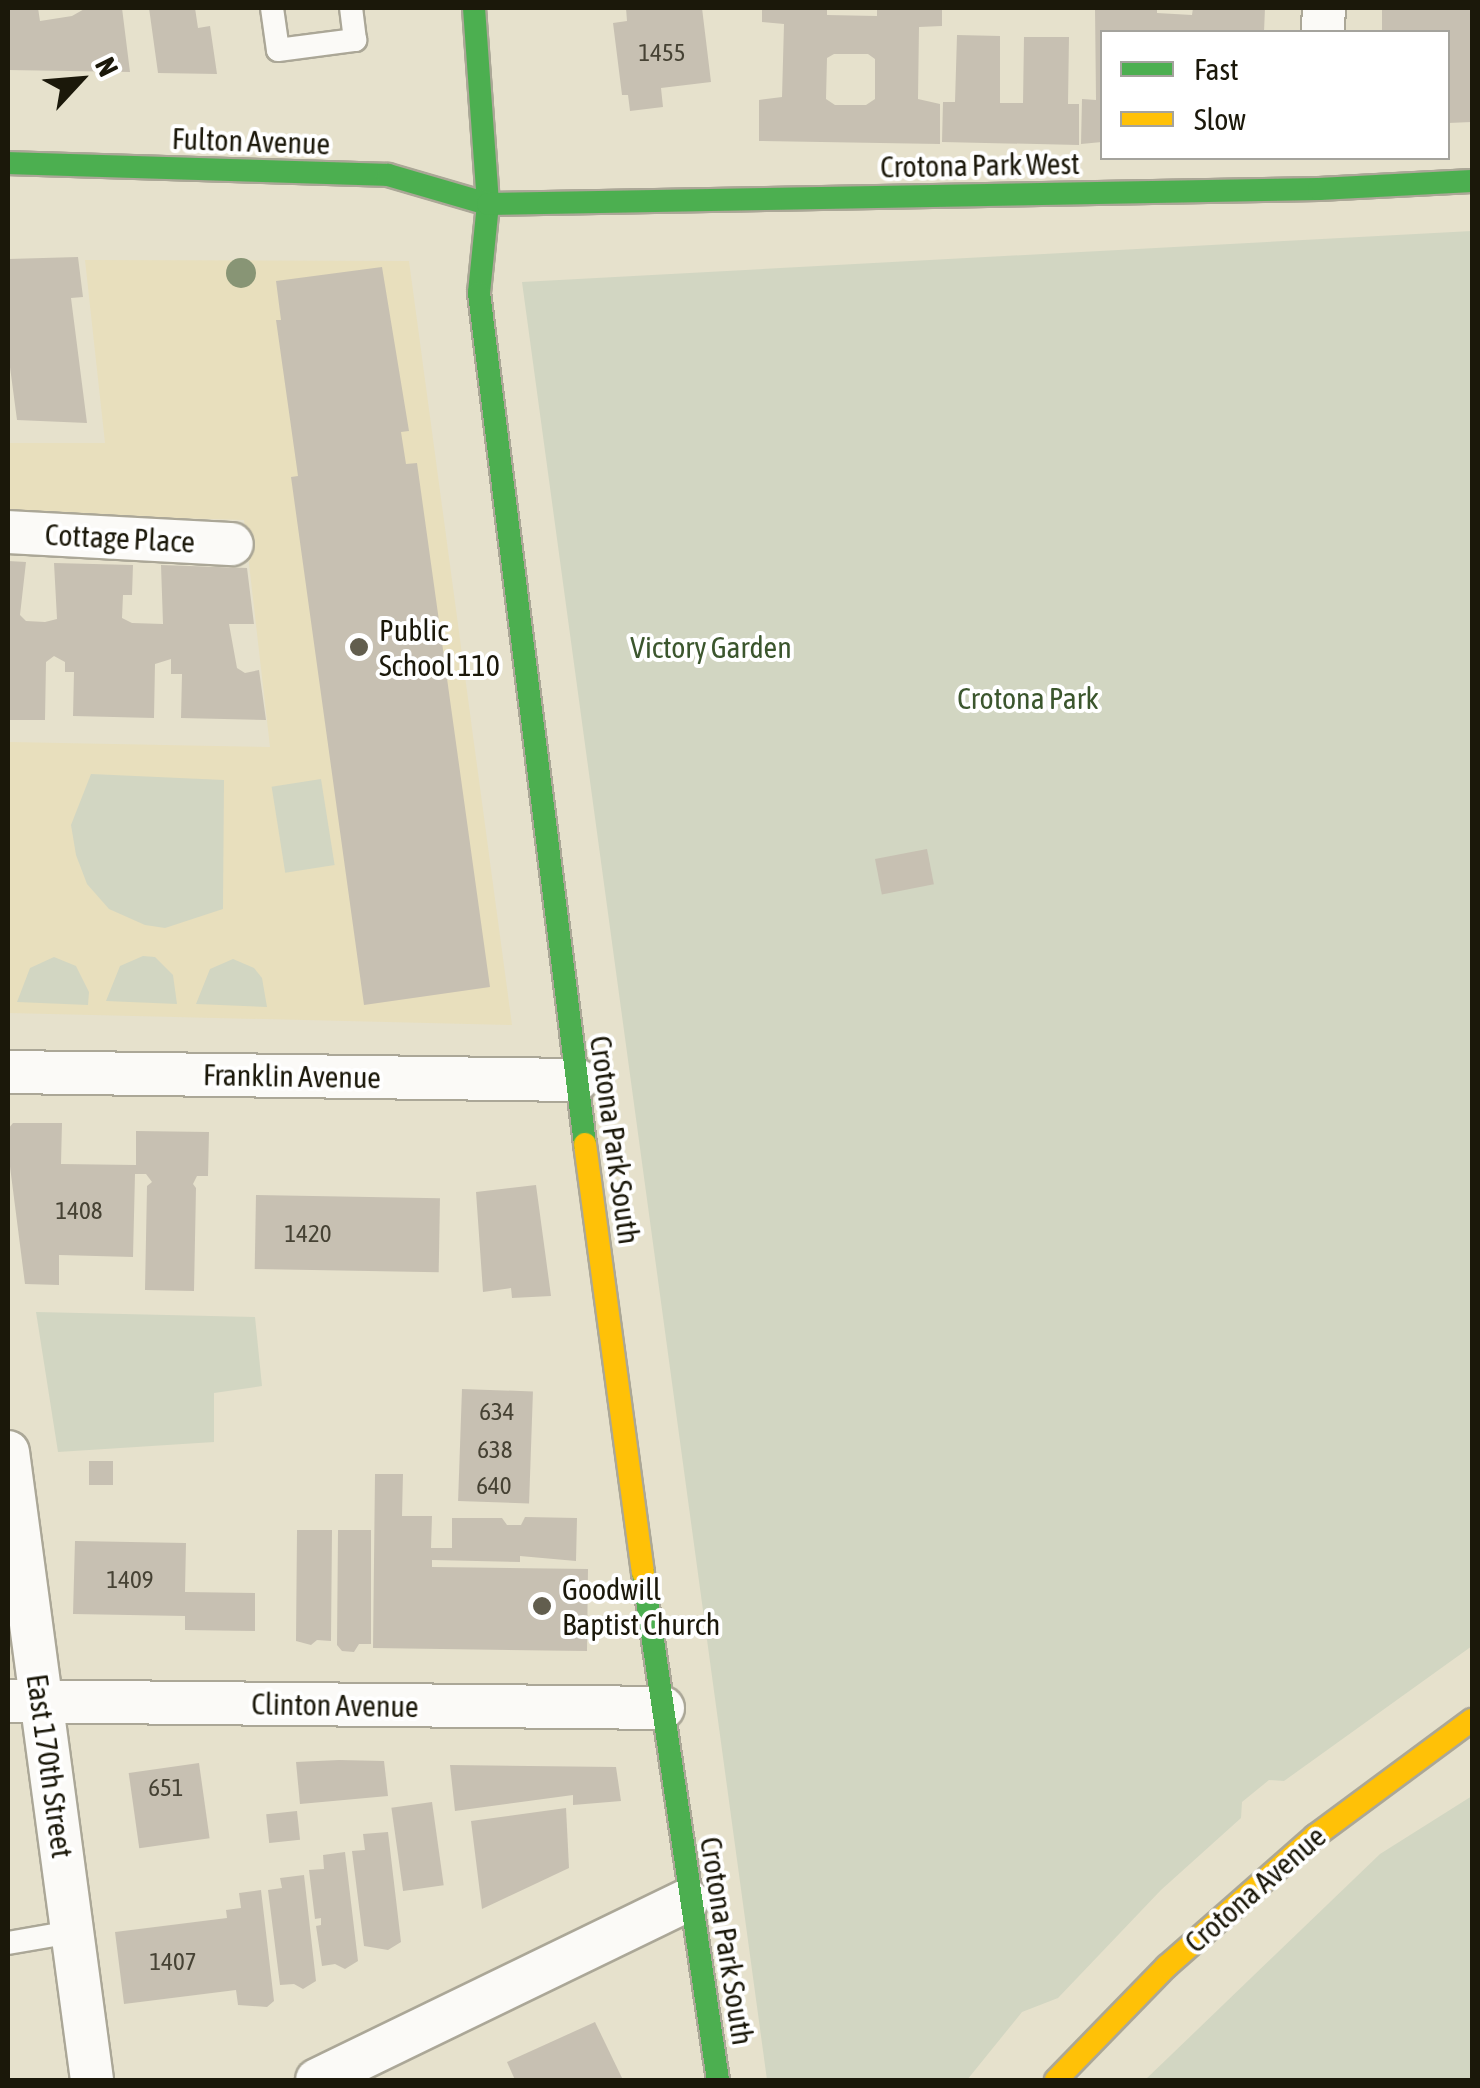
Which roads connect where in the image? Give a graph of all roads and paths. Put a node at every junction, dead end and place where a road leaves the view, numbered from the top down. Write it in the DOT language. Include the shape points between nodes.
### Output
graph roads {
  1 [pos="272,8"];
  2 [pos="351,8"];
  3 [pos="474,8"];
  4 [pos="8,163"];
  5 [pos="1319,174"];
  6 [pos="1472,181"];
  7 [pos="488,204"];
  8 [pos="8,532"];
  9 [pos="232,544"];
  10 [pos="8,1072"];
  11 [pos="577,1080"];
  12 [pos="8,1452"];
  13 [pos="24,1702"];
  14 [pos="662,1708"];
  15 [pos="1472,1720"];
  16 [pos="688,1900"];
  17 [pos="72,1932"];
  18 [pos="8,1943"];
  19 [pos="92,2080"];
  20 [pos="317,2080"];
  21 [pos="718,2080"];
  22 [pos="1056,2080"];
  1 -- 2 [label="lane" via="278,50 355,40"];
  3 -- 7 [label="street, Crotona Park South"];
  4 -- 7 [label="street, Fulton Avenue" via="388,175"];
  5 -- 6 [label="street, Crotona Park West"];
  5 -- 7 [label="street, Crotona Park West"];
  7 -- 11 [label="street, Crotona Park South" via="480,293"];
  8 -- 9 [label="street, Cottage Place"];
  10 -- 11 [label="street, Franklin Avenue"];
  11 -- 14 [label="street, Crotona Park South"];
  12 -- 13 [label="street, East 170th Street"];
  13 -- 14 [label="street, Clinton Avenue"];
  13 -- 17 [label="street, East 170th Street"];
  14 -- 16 [label="street, Crotona Park South"];
  15 -- 22 [label="street, Crotona Avenue" via="1315,1836 1167,1966"];
  16 -- 20 [label="street"];
  16 -- 21 [label="street, Crotona Park South"];
  17 -- 18 [label="lane"];
  17 -- 19 [label="street, East 170th Street"];
}
